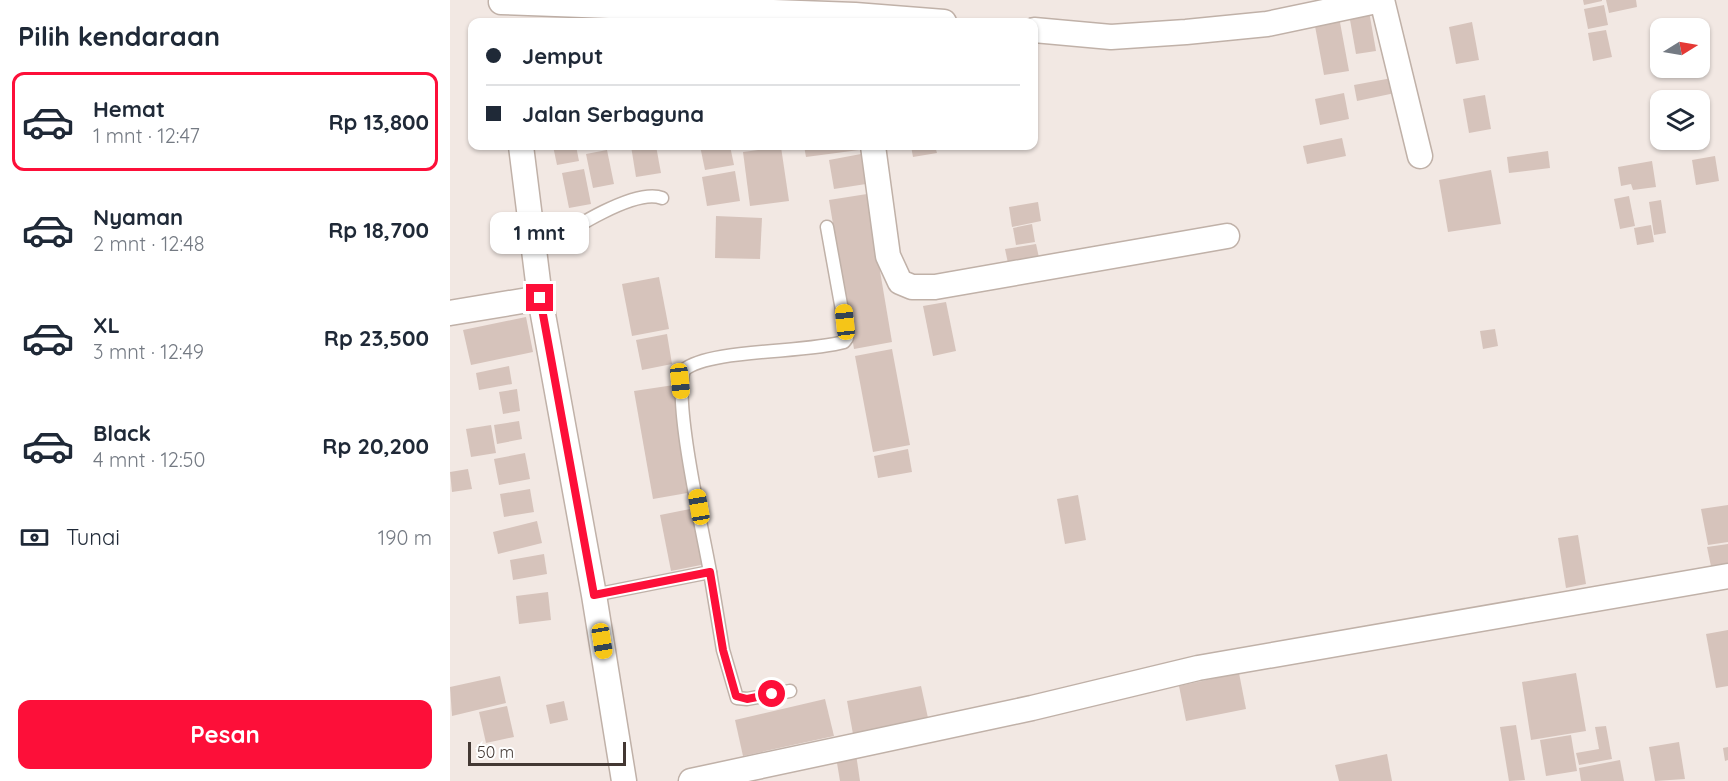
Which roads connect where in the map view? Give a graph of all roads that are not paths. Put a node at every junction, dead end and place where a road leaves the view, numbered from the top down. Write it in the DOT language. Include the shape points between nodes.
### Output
graph roads {
  1 [pos="1382,0"];
  2 [pos="502,8"];
  3 [pos="823,18"];
  4 [pos="1038,30"];
  5 [pos="522,150"];
  6 [pos="874,150"];
  7 [pos="1420,156"];
  8 [pos="662,198"];
  9 [pos="827,227"];
  10 [pos="1227,236"];
  11 [pos="536,252"];
  12 [pos="540,298"];
  13 [pos="450,313"];
  14 [pos="710,572"];
  15 [pos="1728,576"];
  16 [pos="594,595"];
  17 [pos="790,691"];
  18 [pos="624,781"];
  19 [pos="691,781"];
  1 -- 4 [label="street" via="1267,24 1186,32 1111,37"];
  1 -- 7 [label="street"];
  2 -- 3 [label="street"];
  5 -- 11 [label="street"];
  6 -- 10 [label="street" via="888,256 900,282 912,287 935,287"];
  8 -- 11 [label="lane" via="637,197 582,222"];
  9 -- 14 [label="lane" via="846,340 800,351 702,360 684,370 680,381"];
  11 -- 12 [label="street"];
  12 -- 13 [label="street"];
  12 -- 16 [label="street"];
  14 -- 16 [label="lane"];
  14 -- 17 [label="lane" via="723,650 736,698"];
  15 -- 19 [label="street" via="1198,668"];
  16 -- 18 [label="street"];
}
